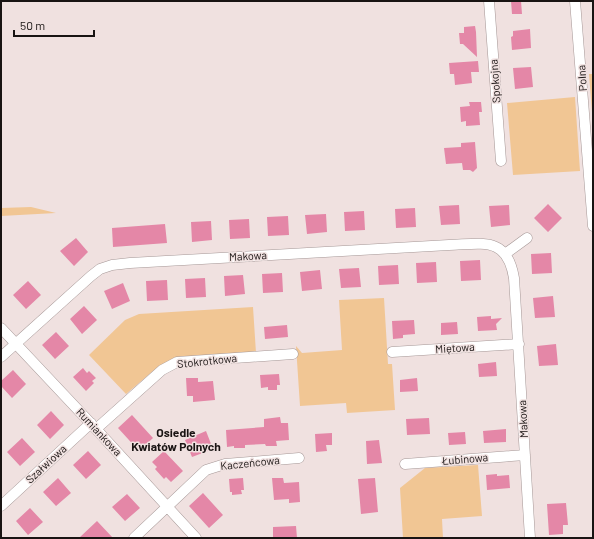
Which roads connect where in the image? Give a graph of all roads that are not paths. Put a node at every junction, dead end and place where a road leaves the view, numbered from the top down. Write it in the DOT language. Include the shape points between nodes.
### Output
graph roads {
  1 [pos="489,1"];
  2 [pos="575,1"];
  3 [pos="500,161"];
  4 [pos="593,226"];
  5 [pos="527,238"];
  6 [pos="505,254"];
  7 [pos="1,328"];
  8 [pos="15,343"];
  9 [pos="519,344"];
  10 [pos="392,352"];
  11 [pos="293,354"];
  12 [pos="1,357"];
  13 [pos="94,426"];
  14 [pos="525,455"];
  15 [pos="299,458"];
  16 [pos="405,464"];
  17 [pos="1,506"];
  18 [pos="168,507"];
  19 [pos="134,538"];
  20 [pos="196,538"];
  21 [pos="530,538"];
  1 -- 3 [label="street, Spokojna"];
  2 -- 4 [label="street, Polna"];
  5 -- 6 [label="street"];
  6 -- 8 [label="street, Makowa" via="489,244 449,245 112,265 100,269 91,276"];
  6 -- 9 [label="street, Makowa" via="512,265"];
  7 -- 8 [label="street, Rumiankowa"];
  8 -- 12 [label="street, Makowa"];
  8 -- 13 [label="street, Rumiankowa"];
  9 -- 10 [label="street, Miętowa"];
  9 -- 14 [label="street, Makowa"];
  11 -- 13 [label="street, Stokrotkowa" via="177,362 162,370"];
  13 -- 17 [label="street, Szałwiowa"];
  13 -- 18 [label="street, Rumiankowa"];
  14 -- 16 [label="street, Łubinowa"];
  14 -- 21 [label="street, Makowa"];
  15 -- 18 [label="street, Kaczeńcowa" via="225,464 206,470"];
  18 -- 19 [label="street, Kaczeńcowa"];
  18 -- 20 [label="street, Rumiankowa"];
}
